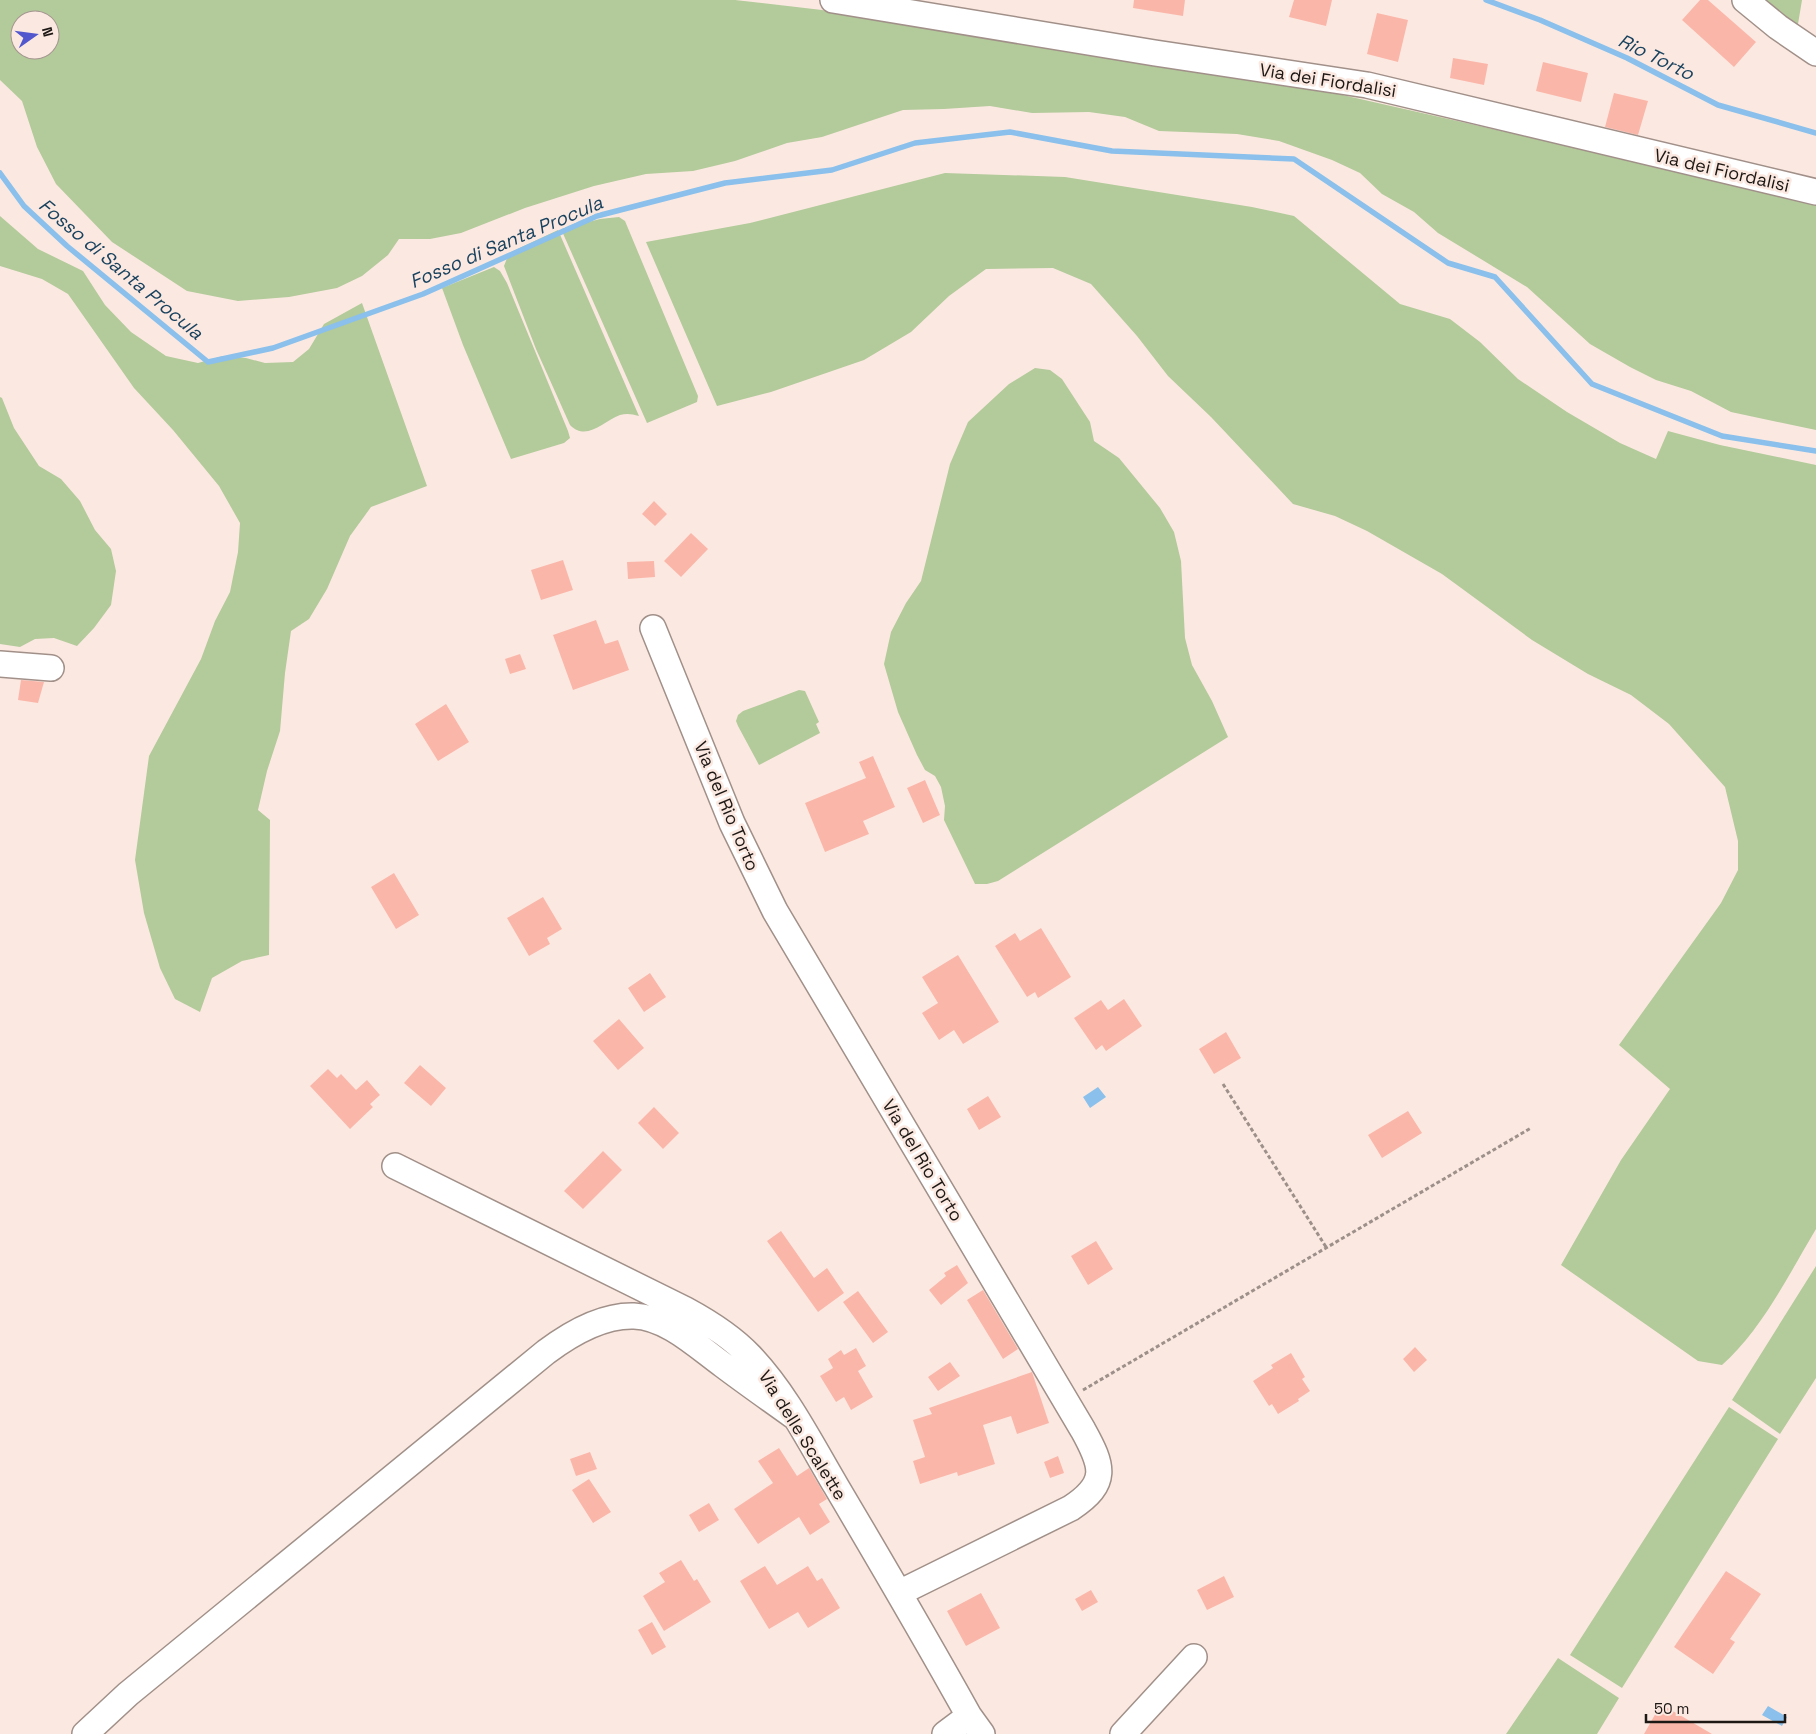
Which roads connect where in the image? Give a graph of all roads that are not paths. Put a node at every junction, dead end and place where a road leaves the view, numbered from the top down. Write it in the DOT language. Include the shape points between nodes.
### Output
graph roads {
  1 [pos="833,0"];
  2 [pos="1745,0"];
  3 [pos="1816,53"];
  4 [pos="1816,192"];
  5 [pos="653,628"];
  6 [pos="0,664"];
  7 [pos="51,668"];
  8 [pos="395,1166"];
  9 [pos="795,1417"];
  10 [pos="899,1593"];
  11 [pos="1194,1657"];
  12 [pos="976,1725"];
  13 [pos="85,1734"];
  14 [pos="945,1734"];
  15 [pos="1123,1734"];
  1 -- 4 [label="street, Via dei Fiordalisi" via="1367,85"];
  2 -- 3 [label="street"];
  5 -- 10 [label="street, Via del Rio Torto" via="732,823 775,911 1066,1400 1098,1463 1097,1480 1091,1493 1062,1513"];
  6 -- 7 [label="street"];
  8 -- 9 [label="street, Via delle Scalette" via="702,1318 748,1353"];
  9 -- 10 [label="street, Via delle Scalette"];
  9 -- 13 [label="street" via="680,1334 656,1321 628,1316 588,1327 546,1352 128,1694"];
  10 -- 12 [label="street, Via delle Scalette"];
  11 -- 15 [label="street"];
  12 -- 14 [label="street"];
}
